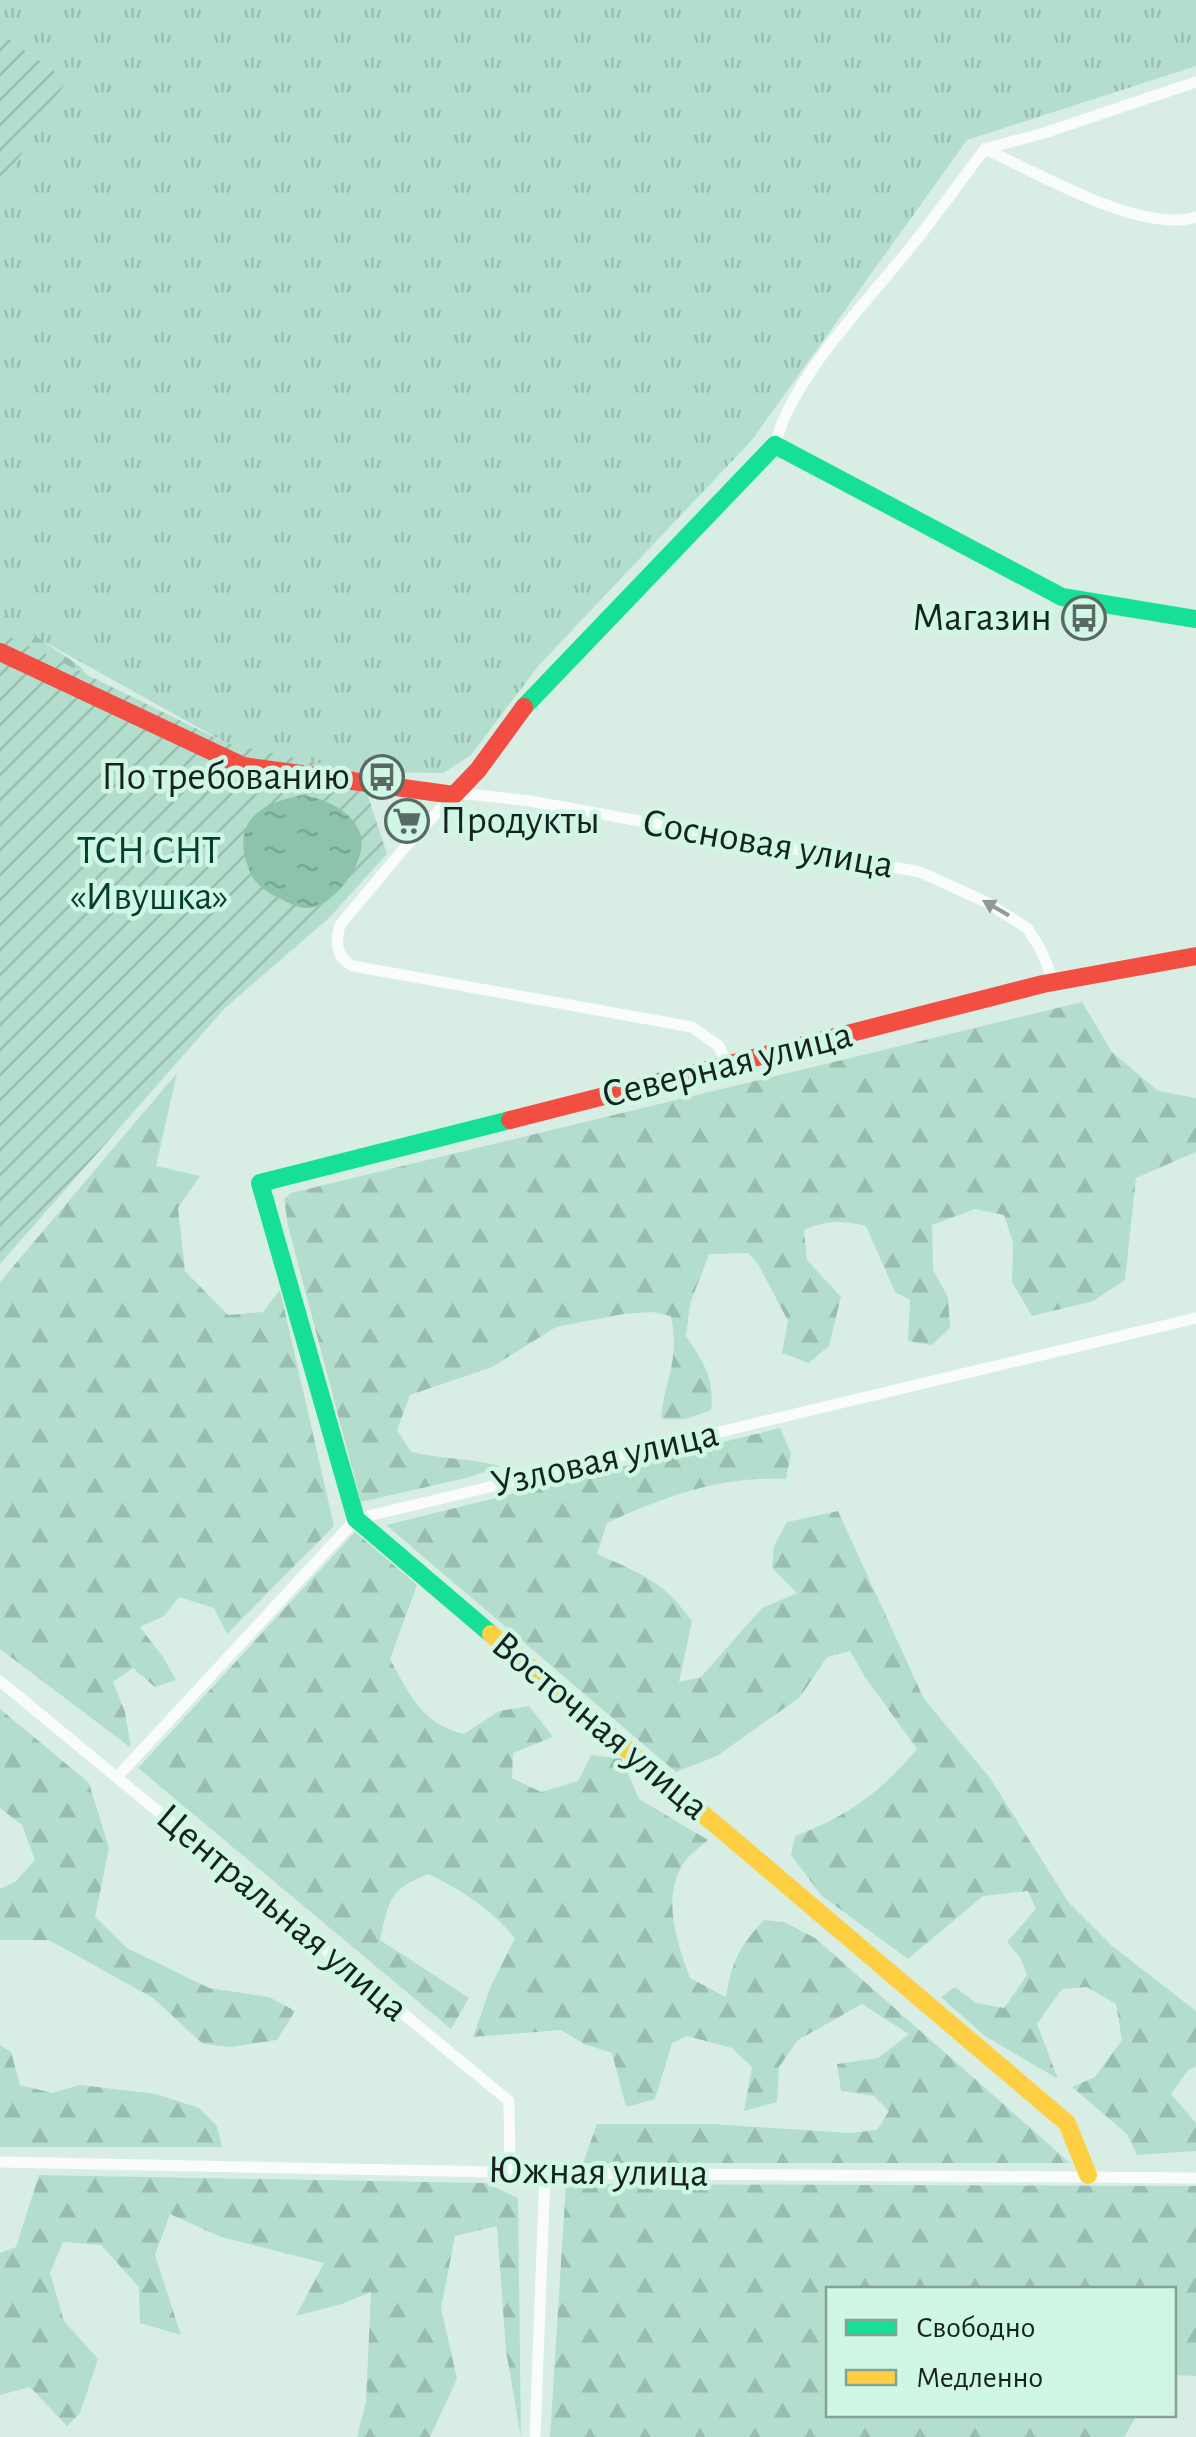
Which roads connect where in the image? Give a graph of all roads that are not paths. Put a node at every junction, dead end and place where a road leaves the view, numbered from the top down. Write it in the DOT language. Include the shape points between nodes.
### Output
graph roads {
  1 [pos="1196,82"];
  2 [pos="985,150"];
  3 [pos="1196,218"];
  4 [pos="775,445"];
  5 [pos="1196,618"];
  6 [pos="0,652"];
  7 [pos="454,796"];
  8 [pos="1196,956"];
  9 [pos="1054,982"];
  10 [pos="727,1064"];
  11 [pos="1196,1318"];
  12 [pos="356,1518"];
  13 [pos="0,1681"];
  14 [pos="118,1776"];
  15 [pos="0,2162"];
  16 [pos="510,2172"];
  17 [pos="545,2173"];
  18 [pos="1088,2175"];
  19 [pos="1196,2178"];
  20 [pos="535,2437"];
  1 -- 2 [label="street"];
  2 -- 3 [label="street" via="1131,215"];
  2 -- 4 [label="street" via="853,314 800,392"];
  4 -- 5 [label="street" via="1062,597"];
  4 -- 7 [label="street" via="537,692"];
  6 -- 7 [label="street" via="243,766"];
  9 -- 7 [label="street, Сосновая улица, one-way" via="1027,928 920,872 530,801"];
  7 -- 10 [label="street" via="347,914 336,936 344,962 692,1028 719,1046"];
  8 -- 9 [label="street, Северная улица"];
  9 -- 10 [label="street, Северная улица"];
  10 -- 12 [label="street, Северная улица" via="260,1183"];
  11 -- 12 [label="street, Узловая улица"];
  12 -- 14 [label="street"];
  12 -- 18 [label="street, Восточная улица" via="1068,2123"];
  13 -- 14 [label="street, Центральная улица"];
  14 -- 16 [label="street, Центральная улица" via="510,2101"];
  15 -- 16 [label="street, Южная улица"];
  16 -- 17 [label="street, Южная улица"];
  17 -- 18 [label="street, Южная улица"];
  17 -- 20 [label="street"];
  18 -- 19 [label="street, Южная улица"];
}
